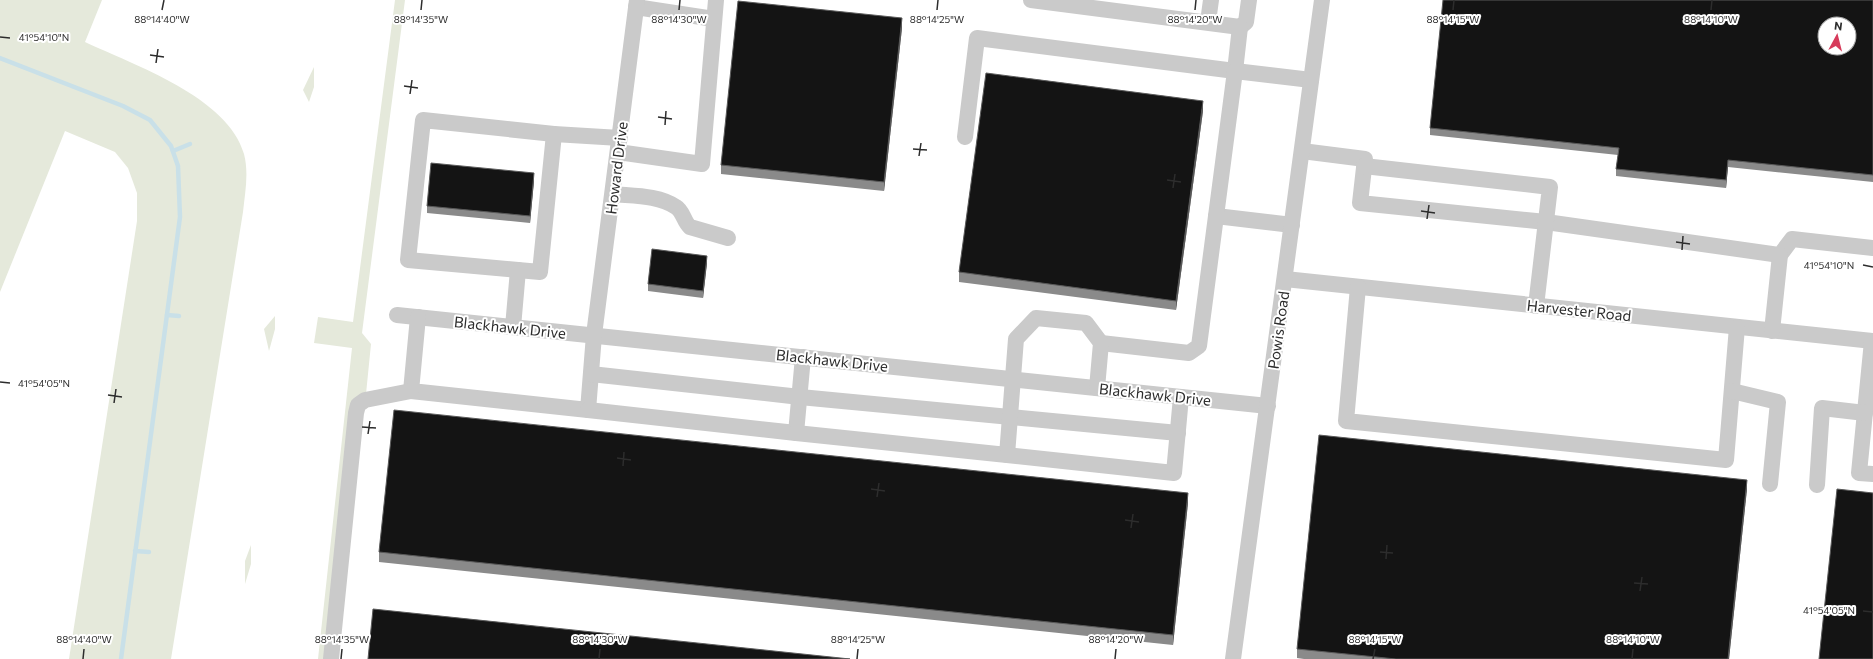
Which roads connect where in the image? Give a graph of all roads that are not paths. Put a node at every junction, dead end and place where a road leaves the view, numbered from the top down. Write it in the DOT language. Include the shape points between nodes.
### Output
graph roads {
  1 [pos="716,0"];
  2 [pos="1031,0"];
  3 [pos="1211,0"];
  4 [pos="1249,0"];
  5 [pos="1322,0"];
  6 [pos="637,4"];
  7 [pos="714,19"];
  8 [pos="1208,22"];
  9 [pos="1240,27"];
  10 [pos="1234,71"];
  11 [pos="1311,80"];
  12 [pos="554,134"];
  13 [pos="965,137"];
  14 [pos="619,145"];
  15 [pos="1302,151"];
  16 [pos="1364,166"];
  17 [pos="613,194"];
  18 [pos="1216,216"];
  19 [pos="1546,222"];
  20 [pos="1292,225"];
  21 [pos="728,238"];
  22 [pos="1873,248"];
  23 [pos="1780,255"];
  24 [pos="518,270"];
  25 [pos="1285,279"];
  26 [pos="1358,287"];
  27 [pos="1536,306"];
  28 [pos="397,315"];
  29 [pos="418,317"];
  30 [pos="513,327"];
  31 [pos="1736,327"];
  32 [pos="1772,330"];
  33 [pos="594,335"];
  34 [pos="1872,341"];
  35 [pos="1101,343"];
  36 [pos="803,357"];
  37 [pos="591,374"];
  38 [pos="1014,379"];
  39 [pos="1097,388"];
  40 [pos="411,391"];
  41 [pos="1732,391"];
  42 [pos="800,397"];
  43 [pos="1181,397"];
  44 [pos="1268,406"];
  45 [pos="588,410"];
  46 [pos="1865,413"];
  47 [pos="1011,417"];
  48 [pos="796,433"];
  49 [pos="1178,433"];
  50 [pos="1007,455"];
  51 [pos="1873,474"];
  52 [pos="1770,484"];
  53 [pos="1817,484"];
  54 [pos="330,659"];
  55 [pos="1233,659"];
  1 -- 7 [label="street"];
  2 -- 8 [label="street"];
  3 -- 8 [label="street"];
  4 -- 9 [label="street" via="1246,22"];
  5 -- 11 [label="street, Powis Road"];
  6 -- 7 [label="street"];
  6 -- 14 [label="street, Howard Drive"];
  7 -- 14 [label="street" via="702,164"];
  8 -- 9 [label="street"];
  9 -- 10 [label="street"];
  10 -- 11 [label="street"];
  10 -- 13 [label="street" via="977,38"];
  10 -- 18 [label="street"];
  11 -- 15 [label="street, Powis Road"];
  12 -- 14 [label="street"];
  12 -- 24 [label="street" via="540,272"];
  12 -- 24 [label="street" via="422,120 408,260"];
  14 -- 17 [label="street, Howard Drive"];
  15 -- 16 [label="street" via="1365,159"];
  15 -- 20 [label="street, Powis Road"];
  16 -- 19 [label="street" via="1550,187"];
  16 -- 19 [label="street" via="1360,203"];
  17 -- 21 [label="street" via="660,199 678,207 690,227"];
  17 -- 33 [label="street, Howard Drive"];
  18 -- 20 [label="street"];
  18 -- 35 [label="street" via="1199,346 1195,351 1189,353"];
  19 -- 23 [label="street"];
  19 -- 27 [label="street"];
  20 -- 25 [label="street, Powis Road"];
  22 -- 23 [label="street" via="1792,239"];
  23 -- 32 [label="street"];
  24 -- 30 [label="street"];
  25 -- 26 [label="street, Harvester Road"];
  25 -- 44 [label="street, Powis Road"];
  26 -- 27 [label="street, Harvester Road"];
  26 -- 41 [label="street" via="1346,421 1726,460"];
  27 -- 31 [label="street, Harvester Road"];
  28 -- 29 [label="street, Blackhawk Drive"];
  29 -- 30 [label="street, Blackhawk Drive"];
  29 -- 40 [label="street"];
  30 -- 33 [label="street, Blackhawk Drive"];
  31 -- 32 [label="street, Harvester Road"];
  31 -- 41 [label="street"];
  32 -- 34 [label="street, Harvester Road"];
  33 -- 36 [label="street, Blackhawk Drive"];
  33 -- 37 [label="street, Howard Drive"];
  34 -- 46 [label="street"];
  35 -- 38 [label="street" via="1086,323 1036,318 1016,339"];
  35 -- 39 [label="street"];
  36 -- 38 [label="street, Blackhawk Drive"];
  36 -- 42 [label="street"];
  37 -- 42 [label="street"];
  37 -- 45 [label="street, Howard Drive"];
  38 -- 39 [label="street, Blackhawk Drive"];
  38 -- 47 [label="street"];
  39 -- 43 [label="street, Blackhawk Drive"];
  40 -- 45 [label="street"];
  40 -- 54 [label="street" via="365,400 358,405"];
  41 -- 52 [label="street" via="1778,402"];
  42 -- 47 [label="street"];
  42 -- 48 [label="street"];
  43 -- 44 [label="street, Blackhawk Drive"];
  43 -- 49 [label="street"];
  44 -- 55 [label="street, Powis Road"];
  45 -- 48 [label="street"];
  46 -- 51 [label="street" via="1859,473"];
  46 -- 53 [label="street" via="1822,408"];
  47 -- 49 [label="street"];
  47 -- 50 [label="street"];
  48 -- 50 [label="street"];
  49 -- 50 [label="street" via="1174,473"];
}
